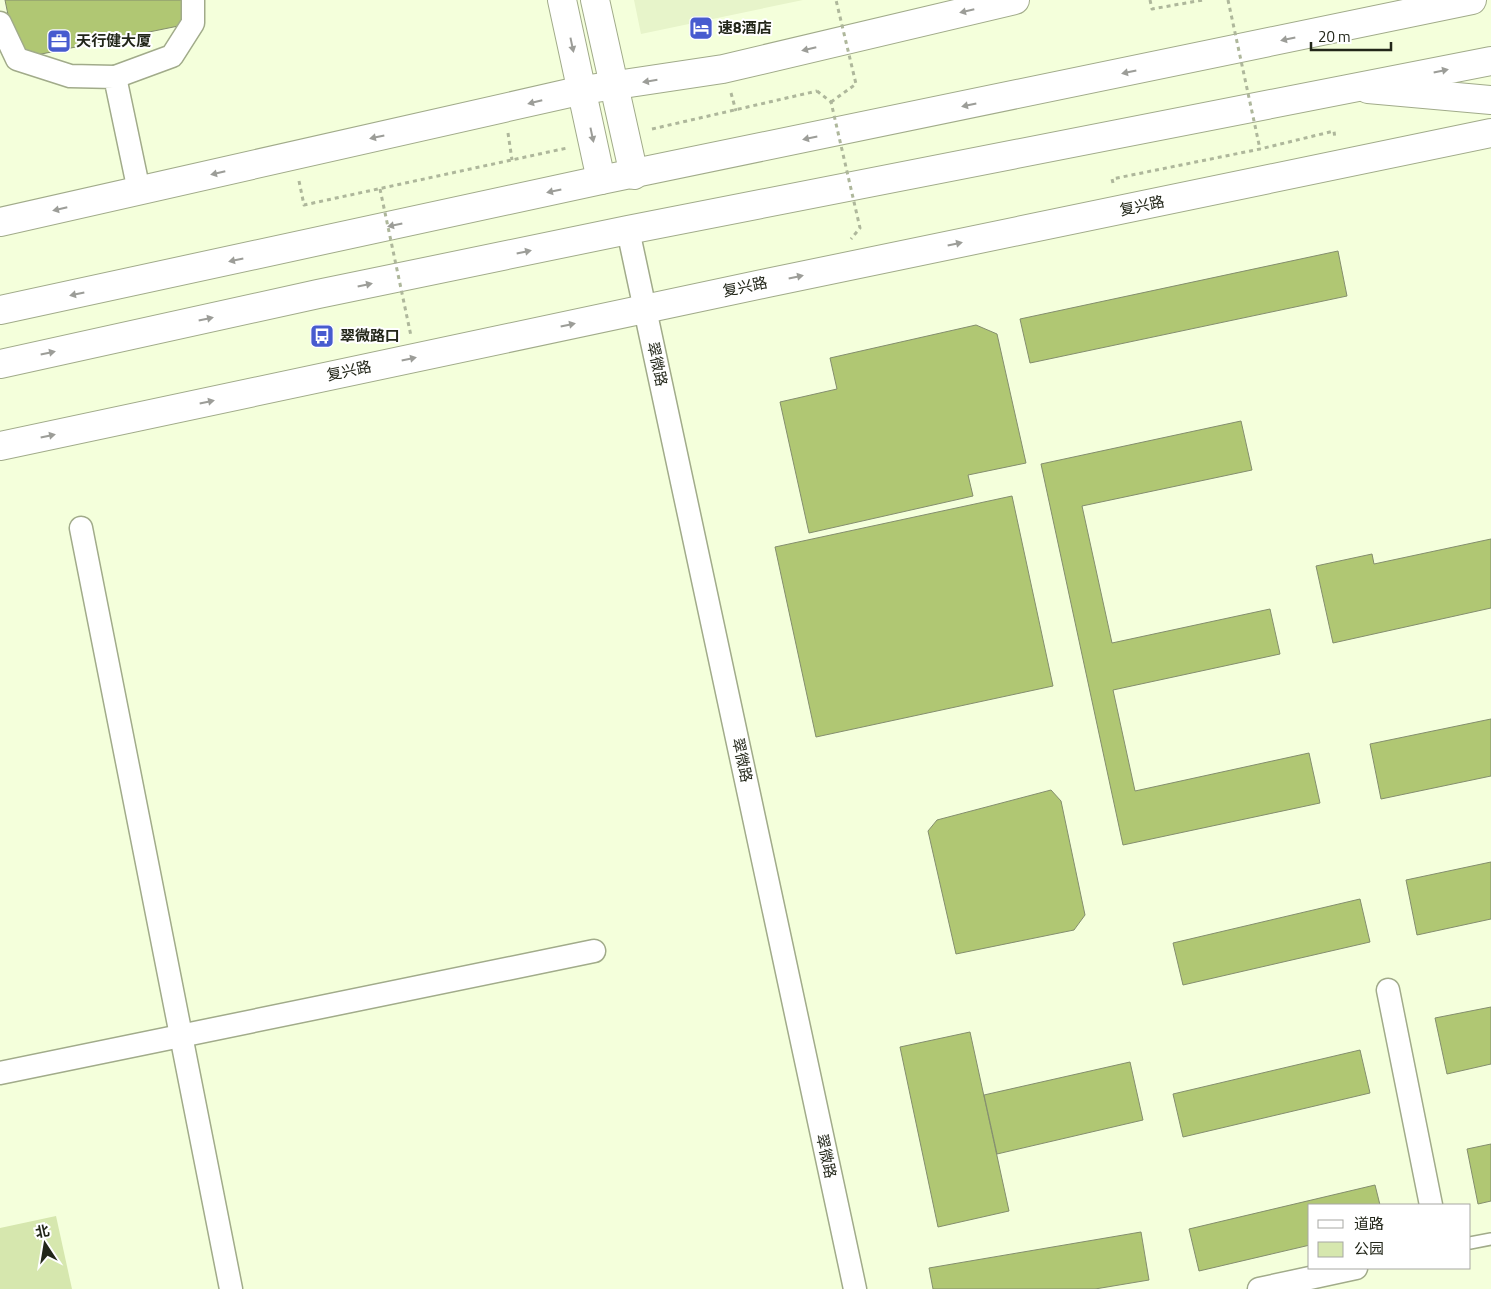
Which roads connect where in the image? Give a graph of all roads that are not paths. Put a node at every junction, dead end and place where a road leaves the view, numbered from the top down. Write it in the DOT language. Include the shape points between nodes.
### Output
graph roads {
  1 [pos="193,0"];
  2 [pos="562,0"];
  3 [pos="595,0"];
  4 [pos="1015,0"];
  5 [pos="1472,0"];
  6 [pos="0,23"];
  7 [pos="1491,61"];
  8 [pos="115,77"];
  9 [pos="614,86"];
  10 [pos="1359,88"];
  11 [pos="583,90"];
  12 [pos="1491,100"];
  13 [pos="1491,133"];
  14 [pos="634,175"];
  15 [pos="601,180"];
  16 [pos="138,192"];
  17 [pos="0,222"];
  18 [pos="628,230"];
  19 [pos="645,309"];
  20 [pos="0,310"];
  21 [pos="0,364"];
  22 [pos="0,446"];
  23 [pos="81,528"];
  24 [pos="594,951"];
  25 [pos="1388,990"];
  26 [pos="181,1036"];
  27 [pos="0,1072"];
  28 [pos="1431,1204"];
  29 [pos="1491,1239"];
  30 [pos="1471,1243"];
  31 [pos="1351,1269"];
  32 [pos="231,1289"];
  33 [pos="855,1289"];
  34 [pos="1259,1289"];
  1 -- 8 [label="street" via="193,23 172,56"];
  2 -- 11 [label="main road, one-way"];
  3 -- 9 [label="main road"];
  4 -- 9 [label="main road, one-way" via="723,69"];
  5 -- 14 [label="main road, one-way"];
  6 -- 8 [label="street" via="17,59 70,76"];
  10 -- 7 [label="main road, one-way"];
  8 -- 16 [label="street"];
  9 -- 11 [label="main road"];
  9 -- 14 [label="main road"];
  10 -- 12 [label="main road"];
  10 -- 18 [label="main road"];
  11 -- 15 [label="main road, one-way"];
  11 -- 16 [label="main road, one-way"];
  19 -- 13 [label="main road, 复兴路, one-way"];
  14 -- 15 [label="main road"];
  15 -- 20 [label="main road, one-way"];
  16 -- 17 [label="main road, one-way"];
  18 -- 19 [label="street, 翠微路"];
  21 -- 18 [label="main road, one-way"];
  22 -- 19 [label="main road, 复兴路, one-way"];
  19 -- 33 [label="street, 翠微路"];
  23 -- 26 [label="street"];
  24 -- 26 [label="street"];
  25 -- 28 [label="street"];
  26 -- 27 [label="street"];
  26 -- 32 [label="street"];
  29 -- 30 [label="lane"];
  31 -- 34 [label="street"];
}
